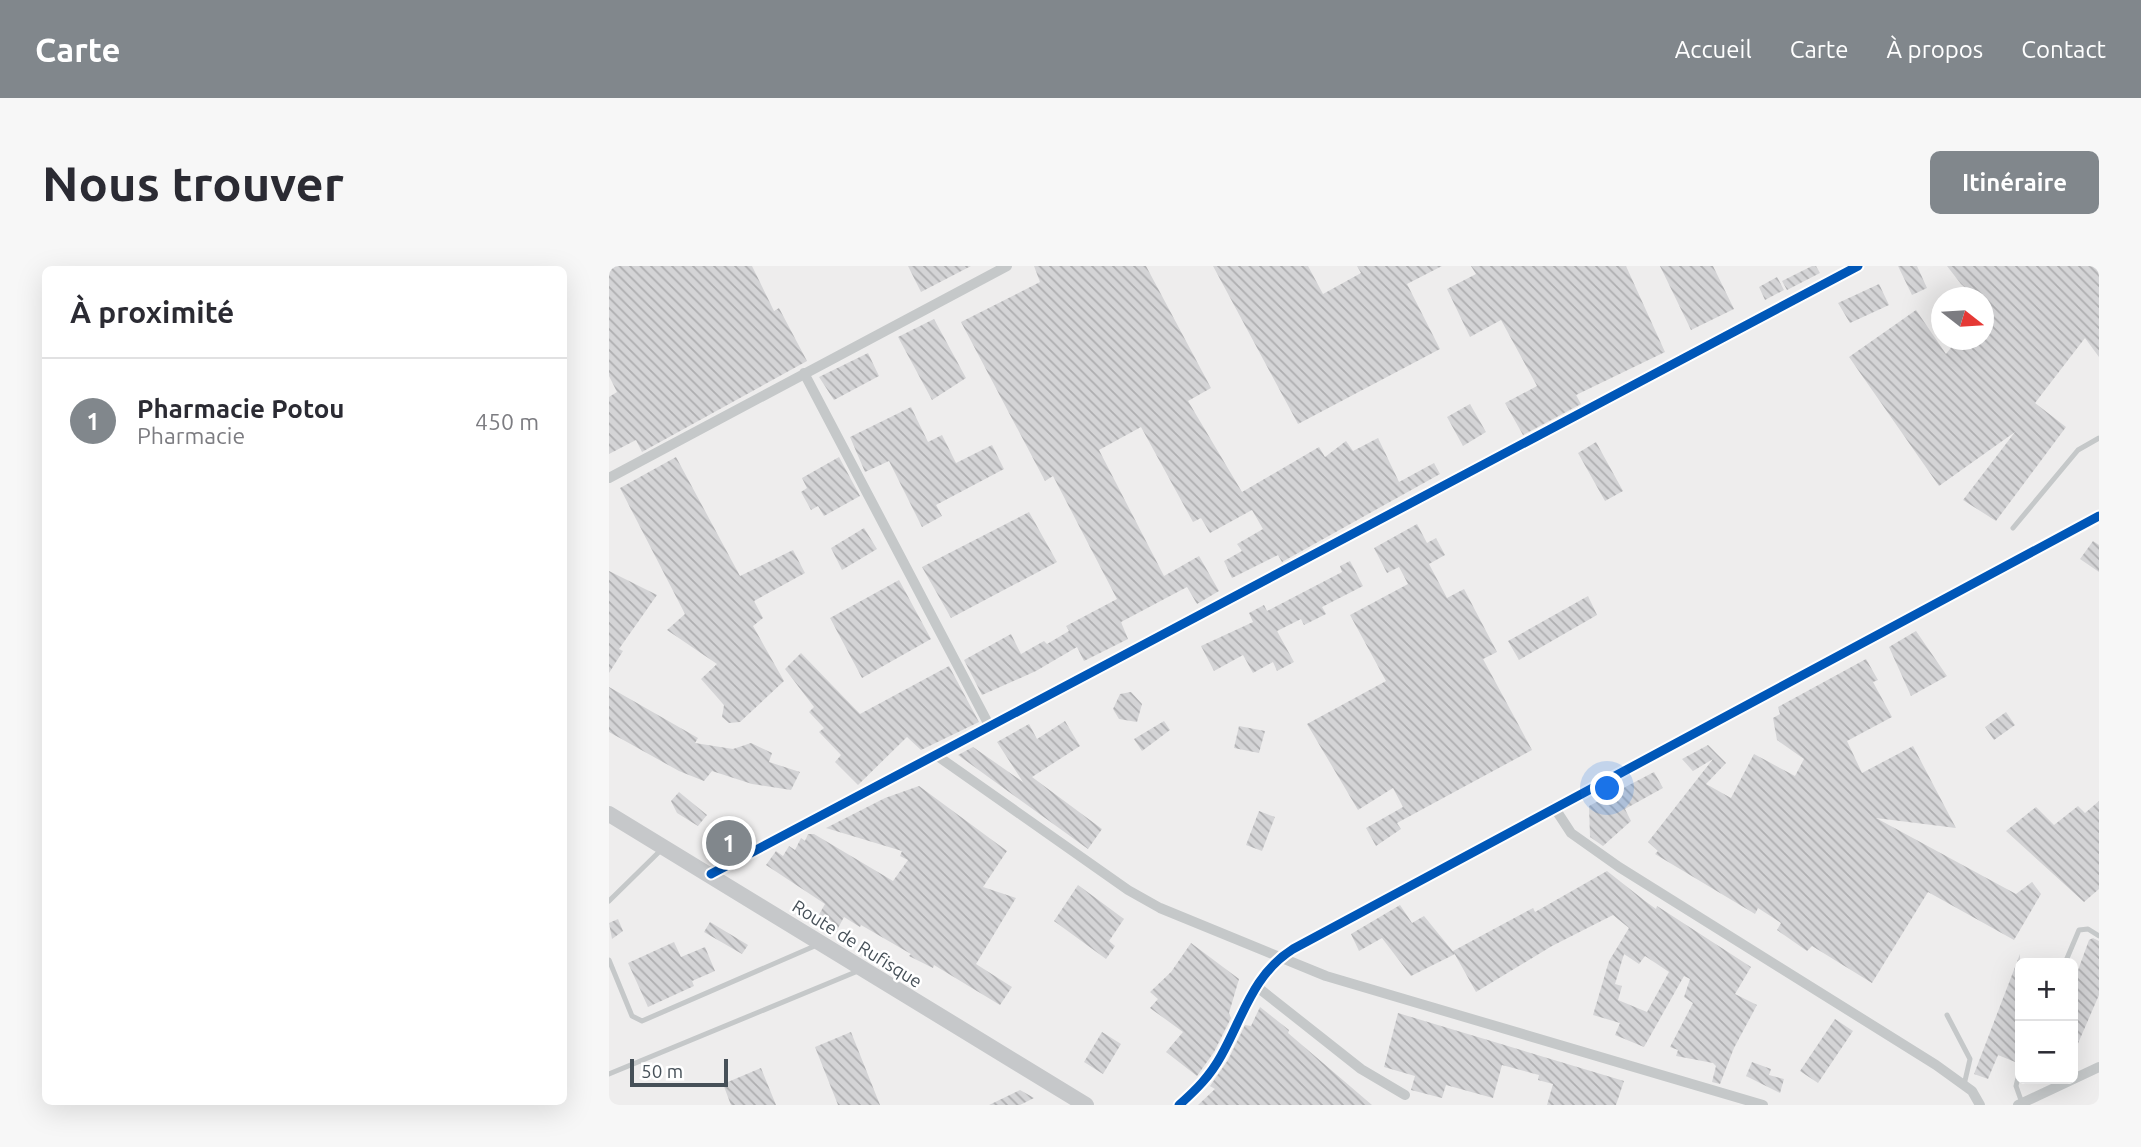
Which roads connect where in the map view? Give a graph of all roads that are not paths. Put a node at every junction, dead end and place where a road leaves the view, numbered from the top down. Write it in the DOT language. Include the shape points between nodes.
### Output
graph roads {
  1 [pos="1007,266"];
  2 [pos="1858,266"];
  3 [pos="804,373"];
  4 [pos="2099,438"];
  5 [pos="609,478"];
  6 [pos="2099,516"];
  7 [pos="2013,528"];
  8 [pos="991,727"];
  9 [pos="936,755"];
  10 [pos="1555,807"];
  11 [pos="609,814"];
  12 [pos="664,847"];
  13 [pos="711,874"];
  14 [pos="609,901"];
  15 [pos="2099,936"];
  16 [pos="820,943"];
  17 [pos="1278,958"];
  18 [pos="2067,958"];
  19 [pos="609,960"];
  20 [pos="861,969"];
  21 [pos="1256,986"];
  22 [pos="1947,1015"];
  23 [pos="2099,1067"];
  24 [pos="609,1074"];
  25 [pos="2016,1084"];
  26 [pos="1964,1085"];
  27 [pos="1405,1095"];
  28 [pos="2020,1104"];
  29 [pos="1086,1105"];
  30 [pos="1179,1105"];
  31 [pos="1763,1105"];
  32 [pos="1980,1105"];
  1 -- 3 [label="street"];
  2 -- 8 [label="street"];
  3 -- 5 [label="street"];
  3 -- 8 [label="street"];
  4 -- 7 [label="lane" via="2078,450"];
  6 -- 10 [label="street"];
  8 -- 9 [label="street"];
  9 -- 13 [label="street"];
  9 -- 17 [label="street" via="1128,890"];
  10 -- 17 [label="street"];
  10 -- 26 [label="street" via="1571,833 1619,867"];
  11 -- 12 [label="main road, Route de Rufisque"];
  12 -- 13 [label="main road, Route de Rufisque"];
  12 -- 14 [label="lane"];
  13 -- 16 [label="main road, Route de Rufisque"];
  15 -- 18 [label="lane" via="2088,929 2079,930"];
  16 -- 19 [label="lane" via="642,1021 632,1016"];
  16 -- 20 [label="main road, Route de Rufisque"];
  17 -- 21 [label="street"];
  17 -- 31 [label="street"];
  20 -- 24 [label="lane"];
  20 -- 29 [label="main road, Route de Rufisque"];
  21 -- 27 [label="street" via="1351,1062"];
  21 -- 30 [label="street" via="1210,1073"];
  22 -- 26 [label="lane" via="1970,1059"];
  23 -- 28 [label="street"];
  25 -- 28 [label="lane"];
  26 -- 32 [label="street"];
}
